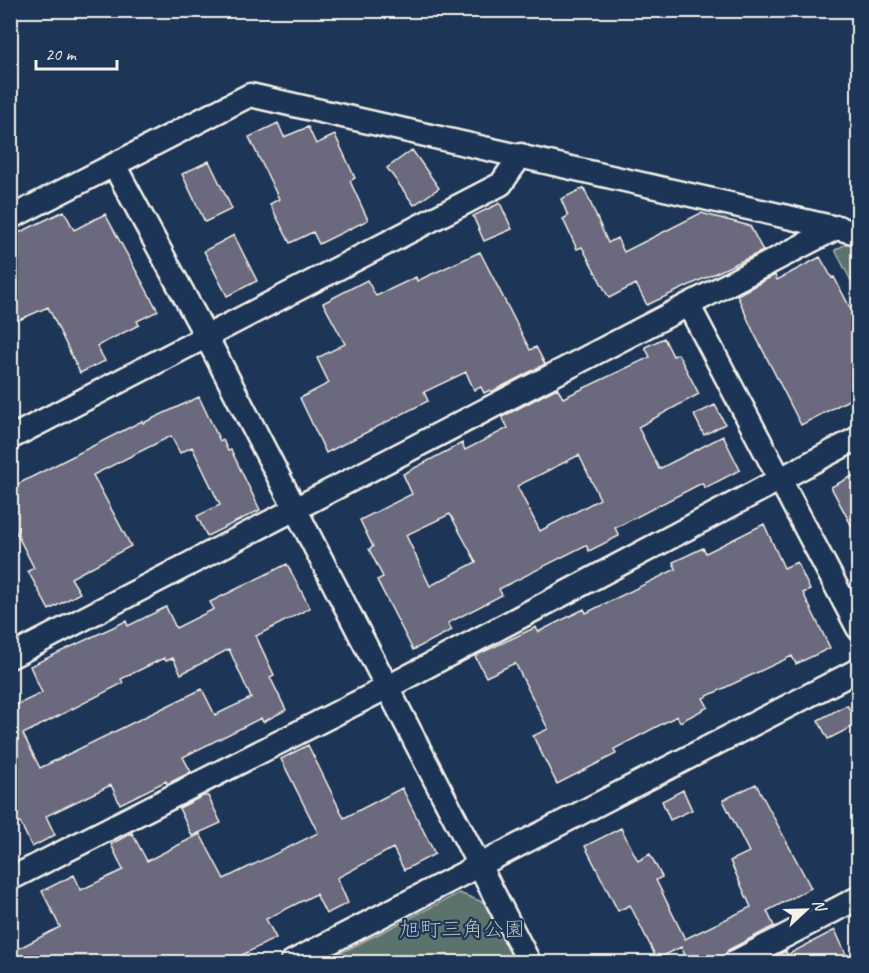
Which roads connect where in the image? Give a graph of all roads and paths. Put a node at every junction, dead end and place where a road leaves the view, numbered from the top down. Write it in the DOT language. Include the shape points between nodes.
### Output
graph roads {
  1 [pos="521,155"];
  2 [pos="114,165"];
  3 [pos="10,218"];
  4 [pos="848,230"];
  5 [pos="690,306"];
  6 [pos="206,336"];
  7 [pos="10,438"];
  8 [pos="858,438"];
  9 [pos="780,480"];
  10 [pos="295,511"];
  11 [pos="858,628"];
  12 [pos="10,657"];
  13 [pos="858,670"];
  14 [pos="388,687"];
  15 [pos="478,865"];
  16 [pos="10,879"];
  17 [pos="858,898"];
  18 [pos="292,963"];
  19 [pos="529,963"];
  20 [pos="735,963"];
  1 -- 2 [label="street" via="250,95"];
  1 -- 4 [label="street"];
  1 -- 6 [label="street" via="501,184"];
  2 -- 3 [label="street"];
  2 -- 6 [label="street"];
  4 -- 5 [label="street"];
  5 -- 9 [label="street"];
  5 -- 10 [label="street"];
  6 -- 7 [label="street"];
  6 -- 10 [label="street"];
  8 -- 9 [label="street"];
  9 -- 11 [label="street"];
  9 -- 14 [label="street"];
  10 -- 12 [label="street"];
  10 -- 14 [label="street"];
  13 -- 15 [label="street"];
  14 -- 15 [label="street"];
  14 -- 16 [label="street"];
  15 -- 18 [label="street"];
  15 -- 19 [label="street"];
  17 -- 20 [label="street"];
}
